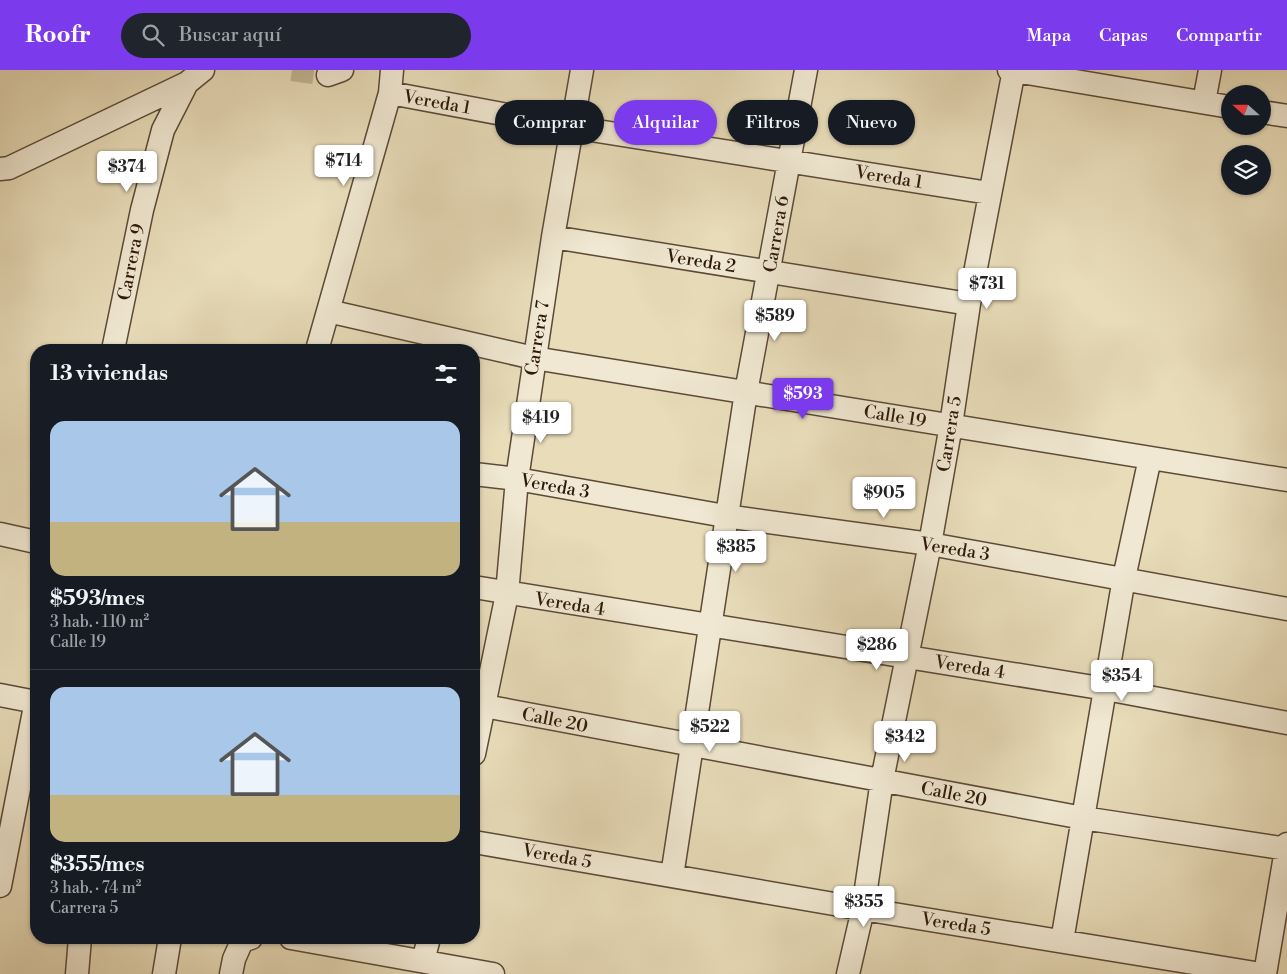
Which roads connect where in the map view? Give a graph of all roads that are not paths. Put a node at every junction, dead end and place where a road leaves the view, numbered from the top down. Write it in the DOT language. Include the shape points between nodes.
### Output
graph roads {
  1 [pos="392,70"];
  2 [pos="582,70"];
  3 [pos="806,70"];
  4 [pos="1012,70"];
  5 [pos="1210,70"];
  6 [pos="195,76"];
  7 [pos="390,93"];
  8 [pos="577,100"];
  9 [pos="1204,102"];
  10 [pos="1221,105"];
  11 [pos="495,113"];
  12 [pos="1271,113"];
  13 [pos="1287,116"];
  14 [pos="604,132"];
  15 [pos="569,145"];
  16 [pos="789,161"];
  17 [pos="0,169"];
  18 [pos="990,193"];
  19 [pos="553,238"];
  20 [pos="769,272"];
  21 [pos="969,304"];
  22 [pos="328,311"];
  23 [pos="114,344"];
  24 [pos="319,344"];
  25 [pos="473,344"];
  26 [pos="480,346"];
  27 [pos="534,358"];
  28 [pos="746,392"];
  29 [pos="951,425"];
  30 [pos="1150,458"];
  31 [pos="480,475"];
  32 [pos="517,479"];
  33 [pos="1287,480"];
  34 [pos="725,516"];
  35 [pos="0,534"];
  36 [pos="30,541"];
  37 [pos="930,544"];
  38 [pos="1124,578"];
  39 [pos="480,589"];
  40 [pos="507,594"];
  41 [pos="1287,609"];
  42 [pos="710,625"];
  43 [pos="908,657"];
  44 [pos="1106,689"];
  45 [pos="0,695"];
  46 [pos="30,701"];
  47 [pos="480,702"];
  48 [pos="480,706"];
  49 [pos="1287,723"];
  50 [pos="30,730"];
  51 [pos="692,746"];
  52 [pos="882,780"];
  53 [pos="1083,818"];
  54 [pos="480,843"];
  55 [pos="1287,847"];
  56 [pos="3,858"];
  57 [pos="672,876"];
  58 [pos="0,886"];
  59 [pos="863,909"];
  60 [pos="1062,941"];
  61 [pos="80,944"];
  62 [pos="169,944"];
  63 [pos="243,944"];
  64 [pos="325,944"];
  65 [pos="427,944"];
  66 [pos="423,961"];
  67 [pos="78,974"];
  68 [pos="164,974"];
  69 [pos="231,974"];
  70 [pos="493,974"];
  71 [pos="848,974"];
  72 [pos="1261,974"];
  73 [pos="1264,974"];
  1 -- 7 [label="street"];
  2 -- 8 [label="street, Carrera 7"];
  3 -- 16 [label="street, Carrera 6"];
  4 -- 9 [label="street"];
  4 -- 18 [label="street, Carrera 5"];
  5 -- 9 [label="street"];
  6 -- 17 [label="street" via="9,168"];
  6 -- 23 [label="street, Carrera 9" via="163,130 142,210"];
  7 -- 11 [label="street, Vereda 1"];
  7 -- 22 [label="street"];
  9 -- 10 [label="street"];
  12 -- 13 [label="street"];
  14 -- 16 [label="street, Vereda 1"];
  15 -- 19 [label="street, Carrera 7"];
  16 -- 18 [label="street, Vereda 1"];
  16 -- 20 [label="street, Carrera 6"];
  18 -- 21 [label="street, Carrera 5"];
  19 -- 20 [label="street, Vereda 2"];
  19 -- 27 [label="street, Carrera 7"];
  20 -- 21 [label="street, Vereda 2"];
  20 -- 28 [label="street, Carrera 6"];
  21 -- 29 [label="street, Carrera 5"];
  22 -- 24 [label="street"];
  22 -- 25 [label="street, Calle 19"];
  26 -- 27 [label="street, Calle 19"];
  27 -- 28 [label="street, Calle 19"];
  27 -- 32 [label="street, Carrera 7"];
  28 -- 29 [label="street, Calle 19"];
  28 -- 34 [label="street, Carrera 6"];
  29 -- 30 [label="street, Calle 19"];
  29 -- 37 [label="street, Carrera 5"];
  30 -- 33 [label="street, Calle 19"];
  30 -- 38 [label="street"];
  31 -- 32 [label="street, Vereda 3"];
  32 -- 34 [label="street, Vereda 3"];
  32 -- 40 [label="street, Carrera 7"];
  34 -- 37 [label="street, Vereda 3"];
  34 -- 42 [label="street, Carrera 6"];
  35 -- 36 [label="street"];
  37 -- 38 [label="street, Vereda 3"];
  37 -- 43 [label="street, Carrera 5"];
  38 -- 41 [label="street, Vereda 3"];
  38 -- 44 [label="street"];
  39 -- 40 [label="street, Vereda 4"];
  40 -- 42 [label="street, Vereda 4"];
  40 -- 47 [label="street, Carrera 7"];
  42 -- 43 [label="street, Vereda 4"];
  42 -- 51 [label="street, Carrera 6"];
  43 -- 44 [label="street, Vereda 4"];
  43 -- 52 [label="street, Carrera 5"];
  44 -- 49 [label="street, Vereda 4"];
  44 -- 53 [label="street"];
  45 -- 46 [label="street"];
  48 -- 51 [label="street, Calle 20"];
  50 -- 56 [label="street"];
  51 -- 52 [label="street, Calle 20"];
  51 -- 57 [label="street, Carrera 6"];
  52 -- 53 [label="street, Calle 20"];
  52 -- 59 [label="street, Carrera 5"];
  53 -- 55 [label="street, Calle 20"];
  53 -- 60 [label="street"];
  54 -- 57 [label="street, Vereda 5"];
  55 -- 73 [label="street"];
  56 -- 58 [label="street"];
  57 -- 59 [label="street, Vereda 5"];
  59 -- 60 [label="street, Vereda 5"];
  59 -- 71 [label="street, Carrera 5"];
  60 -- 72 [label="street, Vereda 5"];
  61 -- 67 [label="street"];
  62 -- 68 [label="street"];
  63 -- 69 [label="street" via="234,959"];
  64 -- 66 [label="street"];
  65 -- 66 [label="street"];
  66 -- 70 [label="street"];
}
